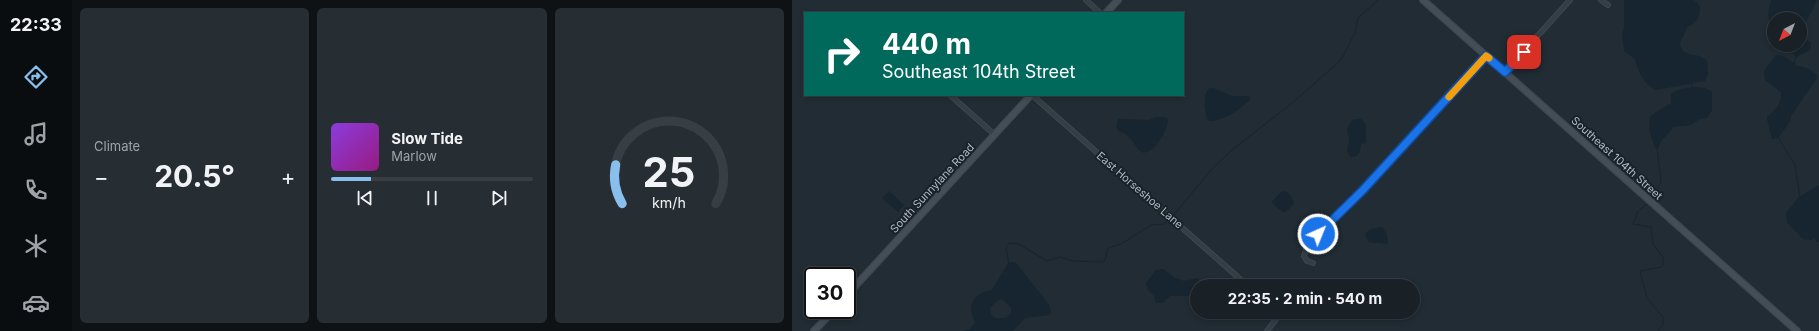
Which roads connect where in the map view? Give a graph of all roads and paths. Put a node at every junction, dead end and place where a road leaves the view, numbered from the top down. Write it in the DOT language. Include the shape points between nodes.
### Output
graph roads {
  1 [pos="1086,0"];
  2 [pos="1118,0"];
  3 [pos="1423,0"];
  4 [pos="1570,0"];
  5 [pos="1600,0"];
  6 [pos="1608,5"];
  7 [pos="1099,12"];
  8 [pos="1107,12"];
  9 [pos="1486,56"];
  10 [pos="1505,72"];
  11 [pos="951,96"];
  12 [pos="1030,96"];
  13 [pos="1032,96"];
  14 [pos="995,135"];
  15 [pos="1313,263"];
  16 [pos="1240,279"];
  17 [pos="856,285"];
  18 [pos="825,319"];
  19 [pos="1276,319"];
  20 [pos="814,331"];
  21 [pos="1267,331"];
  22 [pos="1797,331"];
  1 -- 7 [label="street"];
  2 -- 8 [label="street"];
  3 -- 9 [label="street, Southeast 104th Street"];
  4 -- 10 [label="street"];
  5 -- 6 [label="street"];
  9 -- 10 [label="street, Southeast 104th Street"];
  9 -- 15 [label="street" via="1307,247 1304,256 1307,261"];
  10 -- 22 [label="street, Southeast 104th Street"];
  11 -- 14 [label="street"];
  12 -- 14 [label="street, South Sunnylane Road"];
  13 -- 16 [label="street, East Horseshoe Lane"];
  14 -- 17 [label="street, South Sunnylane Road"];
  18 -- 20 [label="street"];
  19 -- 21 [label="street"];
}
